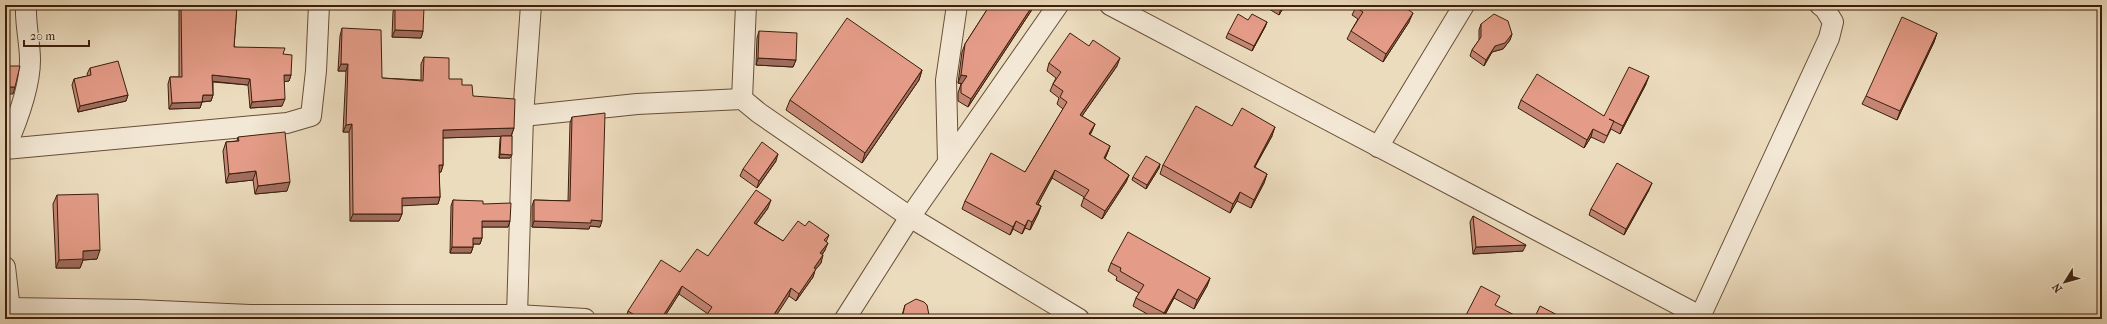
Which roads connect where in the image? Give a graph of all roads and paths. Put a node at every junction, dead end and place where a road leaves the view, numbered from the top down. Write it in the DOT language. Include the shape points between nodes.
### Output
graph roads {
  1 [pos="26,5"];
  2 [pos="319,5"];
  3 [pos="531,5"];
  4 [pos="746,5"];
  5 [pos="957,5"];
  6 [pos="1058,5"];
  7 [pos="1110,5"];
  8 [pos="1464,5"];
  9 [pos="1820,5"];
  10 [pos="742,99"];
  11 [pos="523,116"];
  12 [pos="1378,147"];
  13 [pos="5,149"];
  14 [pos="948,162"];
  15 [pos="910,217"];
  16 [pos="5,267"];
  17 [pos="10,314"];
  18 [pos="517,315"];
  19 [pos="1699,318"];
  20 [pos="585,319"];
  21 [pos="845,319"];
  22 [pos="1079,319"];
  1 -- 13 [label="street" via="30,61 24,94"];
  2 -- 13 [label="street" via="311,116 287,123"];
  3 -- 11 [label="street"];
  4 -- 10 [label="street"];
  5 -- 14 [label="street" via="946,80"];
  6 -- 14 [label="street"];
  7 -- 12 [label="street"];
  8 -- 12 [label="street"];
  9 -- 19 [label="street" via="1834,22 1829,38"];
  10 -- 11 [label="street" via="637,104"];
  10 -- 15 [label="street"];
  11 -- 18 [label="street"];
  12 -- 19 [label="street"];
  14 -- 15 [label="street"];
  15 -- 21 [label="street"];
  15 -- 22 [label="street"];
  16 -- 17 [label="street"];
  17 -- 18 [label="street" via="137,310 250,315"];
  18 -- 20 [label="street"];
}
